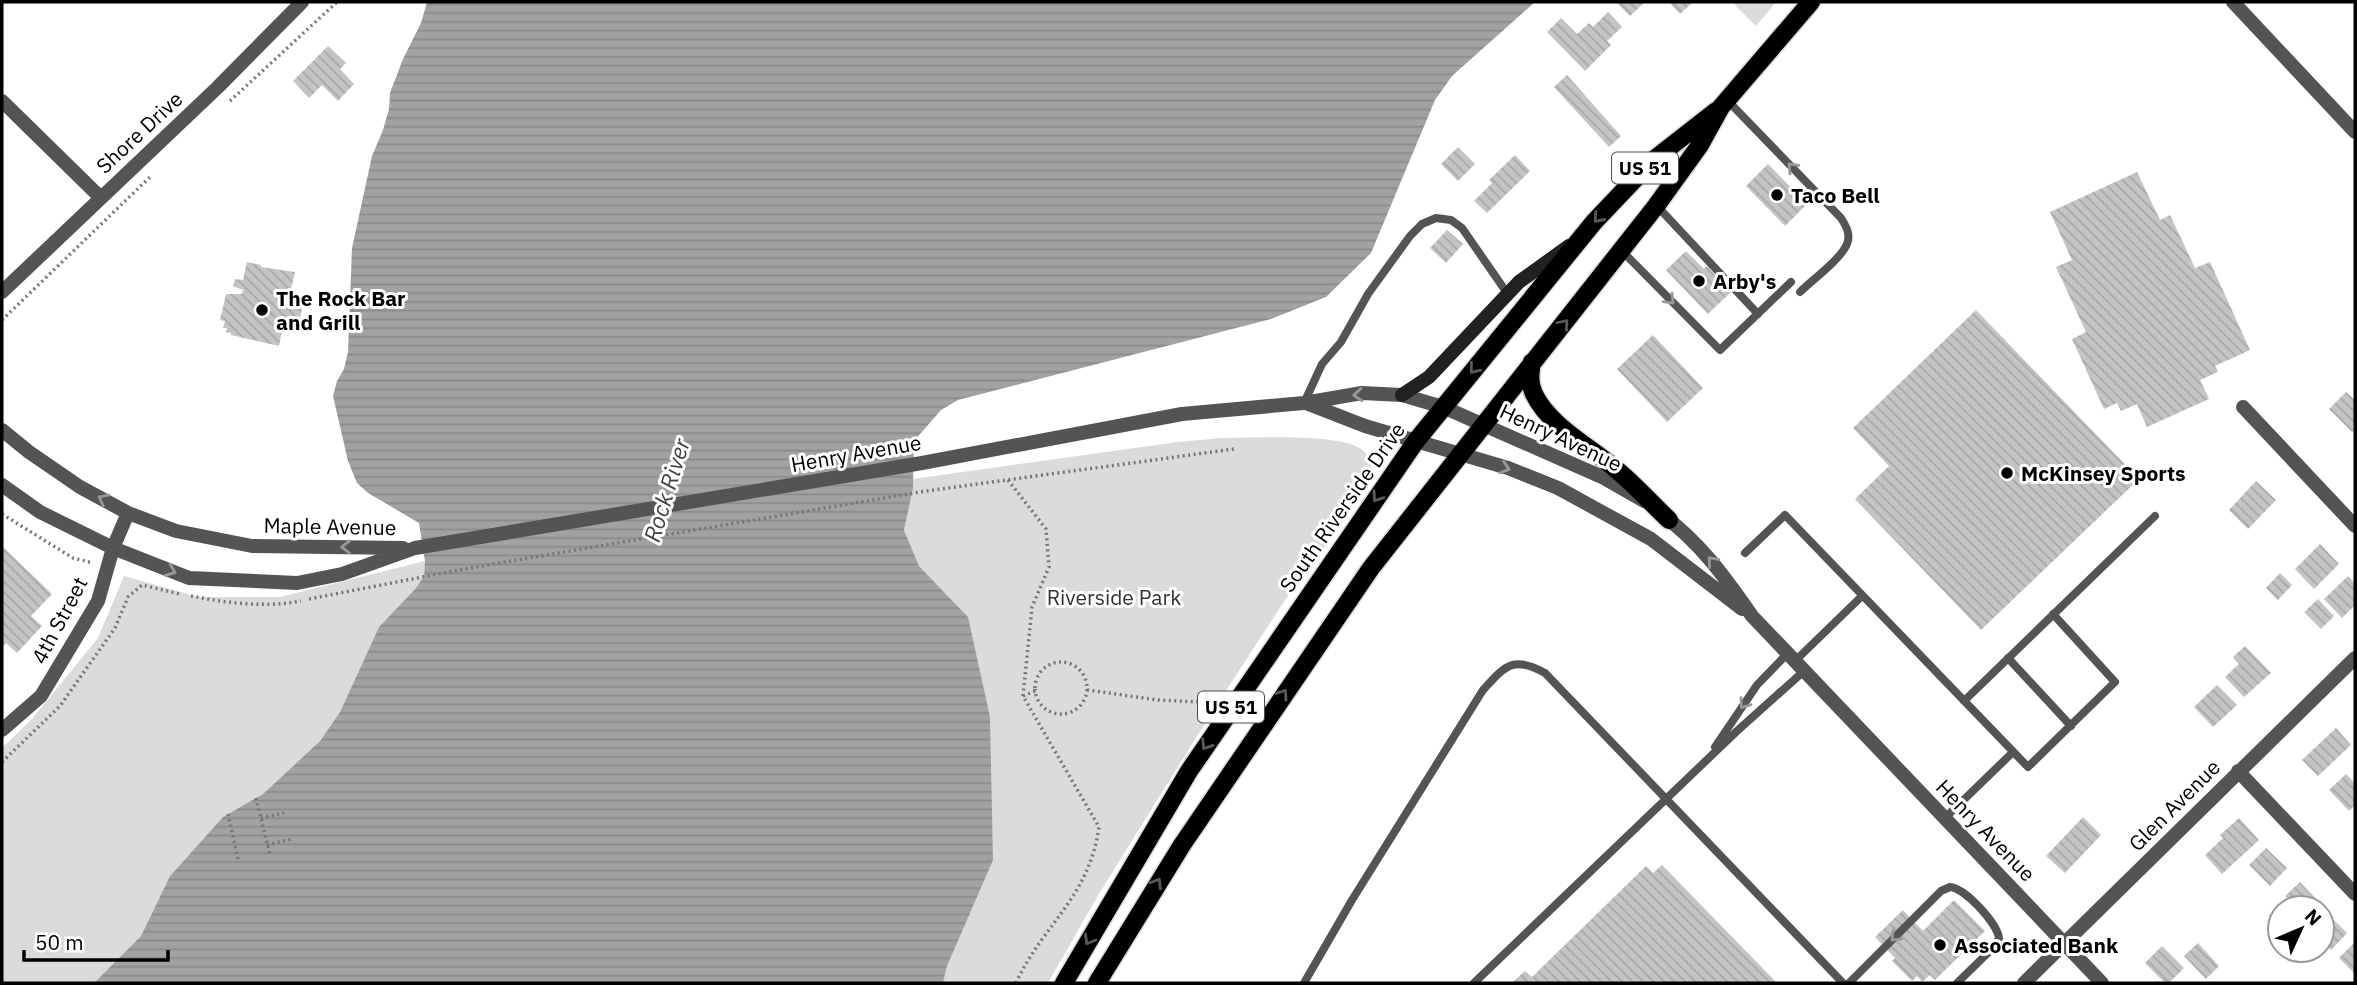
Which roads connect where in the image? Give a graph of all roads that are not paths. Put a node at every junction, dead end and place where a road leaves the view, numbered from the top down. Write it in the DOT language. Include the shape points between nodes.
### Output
graph roads {
  1 [pos="302,2"];
  2 [pos="1811,2"];
  3 [pos="2234,2"];
  4 [pos="2,101"];
  5 [pos="1724,104"];
  6 [pos="2355,132"];
  7 [pos="100,197"];
  8 [pos="1657,206"];
  9 [pos="1579,240"];
  10 [pos="1622,251"];
  11 [pos="1791,282"];
  12 [pos="2,292"];
  13 [pos="1800,292"];
  14 [pos="1507,293"];
  15 [pos="1758,314"];
  16 [pos="1532,362"];
  17 [pos="1402,395"];
  18 [pos="1304,403"];
  19 [pos="1443,407"];
  20 [pos="2243,407"];
  21 [pos="1483,423"];
  22 [pos="2,430"];
  23 [pos="1416,441"];
  24 [pos="1460,454"];
  25 [pos="2,485"];
  26 [pos="128,513"];
  27 [pos="2155,516"];
  28 [pos="1669,520"];
  29 [pos="2355,526"];
  30 [pos="113,548"];
  31 [pos="415,548"];
  32 [pos="1745,553"];
  33 [pos="1862,596"];
  34 [pos="2053,614"];
  35 [pos="1752,616"];
  36 [pos="2008,658"];
  37 [pos="2355,659"];
  38 [pos="1796,662"];
  39 [pos="1964,701"];
  40 [pos="2071,726"];
  41 [pos="2,730"];
  42 [pos="2013,752"];
  43 [pos="1706,761"];
  44 [pos="2238,771"];
  45 [pos="1666,800"];
  46 [pos="1945,818"];
  47 [pos="2355,894"];
  48 [pos="2064,943"];
  49 [pos="1063,983"];
  50 [pos="1097,983"];
  51 [pos="1304,983"];
  52 [pos="1474,983"];
  53 [pos="1843,983"];
  54 [pos="1849,983"];
  55 [pos="1957,983"];
  56 [pos="2024,983"];
  57 [pos="2102,983"];
  1 -- 7 [label="street, Shore Drive"];
  2 -- 5 [label="main road, South Riverside Drive / US 51"];
  3 -- 6 [label="street"];
  4 -- 7 [label="street"];
  5 -- 8 [label="main road, South Riverside Drive / US 51"];
  5 -- 9 [label="main road, South Riverside Drive / US 51, one-way" via="1652,161"];
  13 -- 5 [label="lane, one-way" via="1842,251 1848,230"];
  7 -- 12 [label="street, Shore Drive"];
  8 -- 10 [label="main road, South Riverside Drive / US 51"];
  8 -- 15 [label="lane"];
  9 -- 14 [label="main road"];
  9 -- 19 [label="main road, South Riverside Drive / US 51, one-way"];
  10 -- 15 [label="lane, one-way" via="1720,350"];
  16 -- 10 [label="main road, South Riverside Drive / US 51, one-way"];
  11 -- 15 [label="lane"];
  14 -- 17 [label="main road" via="1429,377"];
  14 -- 18 [label="lane" via="1462,228 1451,220 1436,218 1422,224 1368,294 1341,342 1322,364"];
  16 -- 21 [label="main road, South Riverside Drive / US 51"];
  16 -- 28 [label="main road" via="1531,385 1544,408"];
  17 -- 18 [label="street, Henry Avenue, one-way" via="1362,393"];
  17 -- 19 [label="street, Henry Avenue"];
  18 -- 23 [label="street, Henry Avenue"];
  18 -- 31 [label="street, Henry Avenue" via="1182,414 922,463"];
  19 -- 21 [label="street, Henry Avenue"];
  19 -- 23 [label="main road, South Riverside Drive / US 51"];
  20 -- 29 [label="street"];
  21 -- 24 [label="main road, South Riverside Drive / US 51"];
  21 -- 28 [label="street, Henry Avenue" via="1602,477"];
  26 -- 22 [label="street, Maple Avenue, one-way" via="80,487"];
  23 -- 24 [label="street, Henry Avenue"];
  23 -- 49 [label="main road, South Riverside Drive / US 51, one-way" via="1196,760"];
  24 -- 35 [label="street, Henry Avenue, one-way" via="1540,480 1615,518 1651,539"];
  50 -- 24 [label="main road, South Riverside Drive / US 51, one-way" via="1258,730 1371,568"];
  25 -- 30 [label="street, Maple Avenue" via="40,512"];
  26 -- 30 [label="street, 4th Street"];
  31 -- 26 [label="street, Maple Avenue, one-way" via="252,545 176,531"];
  27 -- 34 [label="lane"];
  35 -- 28 [label="street, Henry Avenue, one-way" via="1715,563"];
  30 -- 31 [label="street, Maple Avenue, one-way" via="189,579 296,583 342,574"];
  30 -- 41 [label="street, 4th Street" via="98,601 41,696"];
  32 -- 33 [label="lane" via="1785,515"];
  33 -- 38 [label="lane"];
  33 -- 39 [label="lane"];
  34 -- 36 [label="lane"];
  34 -- 40 [label="lane" via="2115,682"];
  35 -- 38 [label="street, Henry Avenue"];
  36 -- 39 [label="lane"];
  36 -- 40 [label="lane"];
  37 -- 44 [label="street, Glen Avenue"];
  38 -- 43 [label="lane"];
  38 -- 43 [label="lane, one-way" via="1758,685"];
  38 -- 46 [label="street, Henry Avenue"];
  39 -- 42 [label="lane"];
  40 -- 42 [label="lane" via="2028,768"];
  42 -- 46 [label="lane"];
  43 -- 45 [label="lane"];
  44 -- 47 [label="street"];
  44 -- 48 [label="street, Glen Avenue"];
  45 -- 51 [label="lane" via="1545,673 1524,664 1505,667 1483,690"];
  45 -- 52 [label="lane"];
  45 -- 53 [label="lane"];
  46 -- 48 [label="street, Henry Avenue"];
  48 -- 56 [label="street, Glen Avenue"];
  48 -- 57 [label="street, Henry Avenue"];
  55 -- 54 [label="lane, one-way" via="1999,938 1990,920 1959,889 1950,887"];
}
